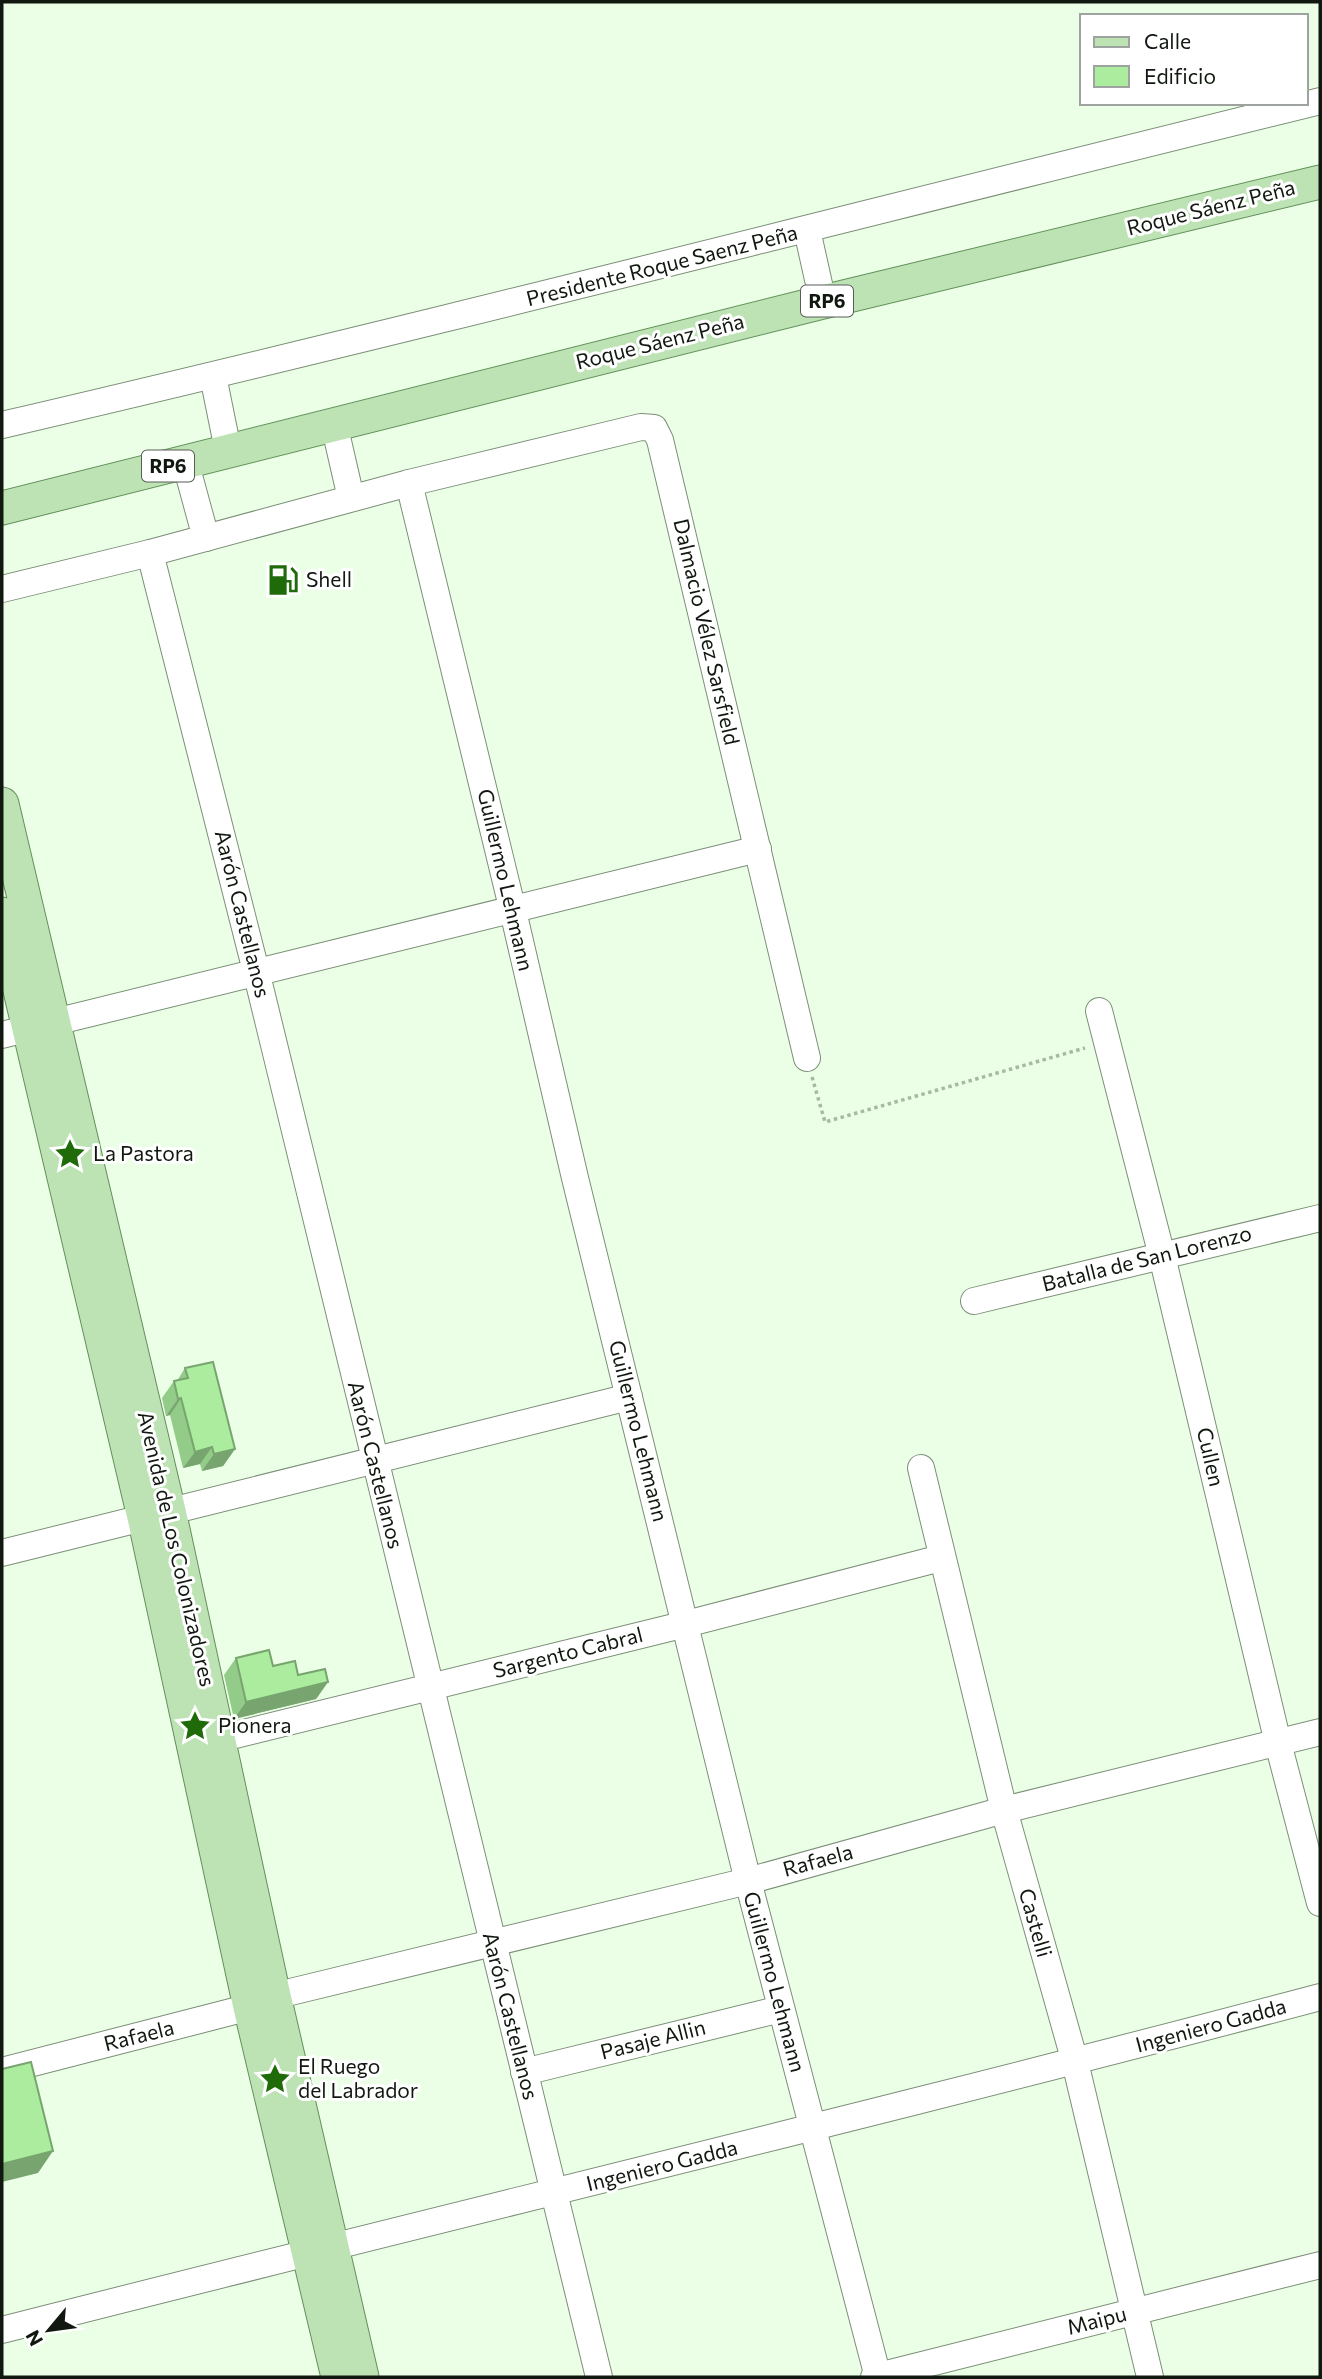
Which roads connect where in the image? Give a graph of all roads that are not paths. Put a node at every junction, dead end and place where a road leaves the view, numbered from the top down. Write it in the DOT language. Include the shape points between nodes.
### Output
graph roads {
  1 [pos="1319,105"];
  2 [pos="1320,182"];
  3 [pos="807,230"];
  4 [pos="823,302"];
  5 [pos="213,376"];
  6 [pos="334,424"];
  7 [pos="2,425"];
  8 [pos="228,450"];
  9 [pos="185,461"];
  10 [pos="409,483"];
  11 [pos="351,498"];
  12 [pos="2,508"];
  13 [pos="206,538"];
  14 [pos="150,553"];
  15 [pos="2,589"];
  16 [pos="2,804"];
  17 [pos="758,849"];
  18 [pos="513,911"];
  19 [pos="2,914"];
  20 [pos="256,971"];
  21 [pos="1099,1011"];
  22 [pos="28,1028"];
  23 [pos="807,1058"];
  24 [pos="1320,1218"];
  25 [pos="1162,1256"];
  26 [pos="974,1301"];
  27 [pos="629,1397"];
  28 [pos="374,1460"];
  29 [pos="920,1468"];
  30 [pos="156,1514"];
  31 [pos="2,1553"];
  32 [pos="941,1558"];
  33 [pos="685,1624"];
  34 [pos="429,1687"];
  35 [pos="1320,1732"];
  36 [pos="207,1742"];
  37 [pos="1278,1743"];
  38 [pos="1003,1811"];
  39 [pos="748,1881"];
  40 [pos="1320,1903"];
  41 [pos="491,1942"];
  42 [pos="1320,1997"];
  43 [pos="257,1998"];
  44 [pos="781,2008"];
  45 [pos="2,2054"];
  46 [pos="1075,2062"];
  47 [pos="2,2070"];
  48 [pos="524,2072"];
  49 [pos="813,2129"];
  50 [pos="554,2193"];
  51 [pos="319,2249"];
  52 [pos="1320,2265"];
  53 [pos="1134,2312"];
  54 [pos="2,2330"];
  55 [pos="338,2377"];
  56 [pos="362,2377"];
  57 [pos="598,2377"];
  58 [pos="877,2377"];
  59 [pos="1150,2377"];
  1 -- 3 [label="street, Presidente Roque Saenz Peña"];
  2 -- 4 [label="main road, Roque Sáenz Peña / RP6"];
  3 -- 4 [label="street"];
  3 -- 5 [label="street, Presidente Roque Saenz Peña"];
  4 -- 6 [label="main road, Roque Sáenz Peña / RP6"];
  5 -- 7 [label="street, Presidente Roque Saenz Peña"];
  5 -- 8 [label="street"];
  6 -- 8 [label="main road, Roque Sáenz Peña / RP6"];
  6 -- 11 [label="street"];
  8 -- 9 [label="main road, Roque Sáenz Peña / RP6"];
  9 -- 12 [label="main road, Roque Sáenz Peña / RP6"];
  9 -- 13 [label="street"];
  10 -- 11 [label="street"];
  10 -- 17 [label="street, Dalmacio Vélez Sarsfield" via="641,427 654,429"];
  10 -- 18 [label="street, Guillermo Lehmann"];
  11 -- 13 [label="street"];
  13 -- 14 [label="street"];
  14 -- 15 [label="street"];
  14 -- 20 [label="street, Aarón Castellanos"];
  16 -- 22 [label="main road, Avenida de Los Colonizadores"];
  17 -- 18 [label="street"];
  17 -- 23 [label="street, Dalmacio Vélez Sarsfield"];
  18 -- 20 [label="street"];
  18 -- 27 [label="street, Guillermo Lehmann"];
  19 -- 22 [label="main road, Avenida de Los Colonizadores"];
  20 -- 22 [label="street"];
  20 -- 28 [label="street, Aarón Castellanos"];
  21 -- 25 [label="street, Cullen"];
  22 -- 30 [label="main road, Avenida de Los Colonizadores"];
  24 -- 25 [label="street, Batalla de San Lorenzo"];
  25 -- 26 [label="street, Batalla de San Lorenzo"];
  25 -- 37 [label="street, Cullen"];
  27 -- 28 [label="street"];
  27 -- 33 [label="street, Guillermo Lehmann"];
  28 -- 30 [label="street"];
  28 -- 34 [label="street, Aarón Castellanos"];
  29 -- 32 [label="street, Castelli"];
  30 -- 31 [label="street"];
  30 -- 36 [label="main road, Avenida de Los Colonizadores"];
  32 -- 33 [label="street, Sargento Cabral"];
  32 -- 38 [label="street, Castelli"];
  33 -- 34 [label="street, Sargento Cabral"];
  33 -- 39 [label="street, Guillermo Lehmann"];
  34 -- 36 [label="street, Sargento Cabral"];
  34 -- 41 [label="street, Aarón Castellanos"];
  35 -- 37 [label="street, Rafaela"];
  36 -- 43 [label="main road, Avenida de Los Colonizadores"];
  37 -- 38 [label="street, Rafaela"];
  37 -- 40 [label="street, Cullen"];
  38 -- 39 [label="street, Rafaela"];
  38 -- 46 [label="street, Castelli"];
  39 -- 41 [label="street, Rafaela"];
  39 -- 44 [label="street, Guillermo Lehmann"];
  41 -- 43 [label="street, Rafaela"];
  41 -- 48 [label="street, Aarón Castellanos"];
  42 -- 46 [label="street, Ingeniero Gadda"];
  43 -- 45 [label="street, Rafaela"];
  43 -- 47 [label="street, Rafaela"];
  43 -- 51 [label="main road, Avenida de Los Colonizadores"];
  44 -- 48 [label="street, Pasaje Allin"];
  44 -- 49 [label="street, Guillermo Lehmann"];
  46 -- 49 [label="street, Ingeniero Gadda"];
  46 -- 53 [label="street, Castelli"];
  48 -- 50 [label="street, Aarón Castellanos"];
  49 -- 50 [label="street, Ingeniero Gadda"];
  49 -- 58 [label="street, Guillermo Lehmann"];
  50 -- 51 [label="street, Ingeniero Gadda"];
  50 -- 57 [label="street, Aarón Castellanos"];
  51 -- 54 [label="street, Ingeniero Gadda"];
  51 -- 55 [label="main road, Avenida de Los Colonizadores"];
  51 -- 56 [label="main road, Avenida de Los Colonizadores"];
  52 -- 53 [label="street, Maipu"];
  53 -- 58 [label="street, Maipu"];
  53 -- 59 [label="street, Castelli"];
}
